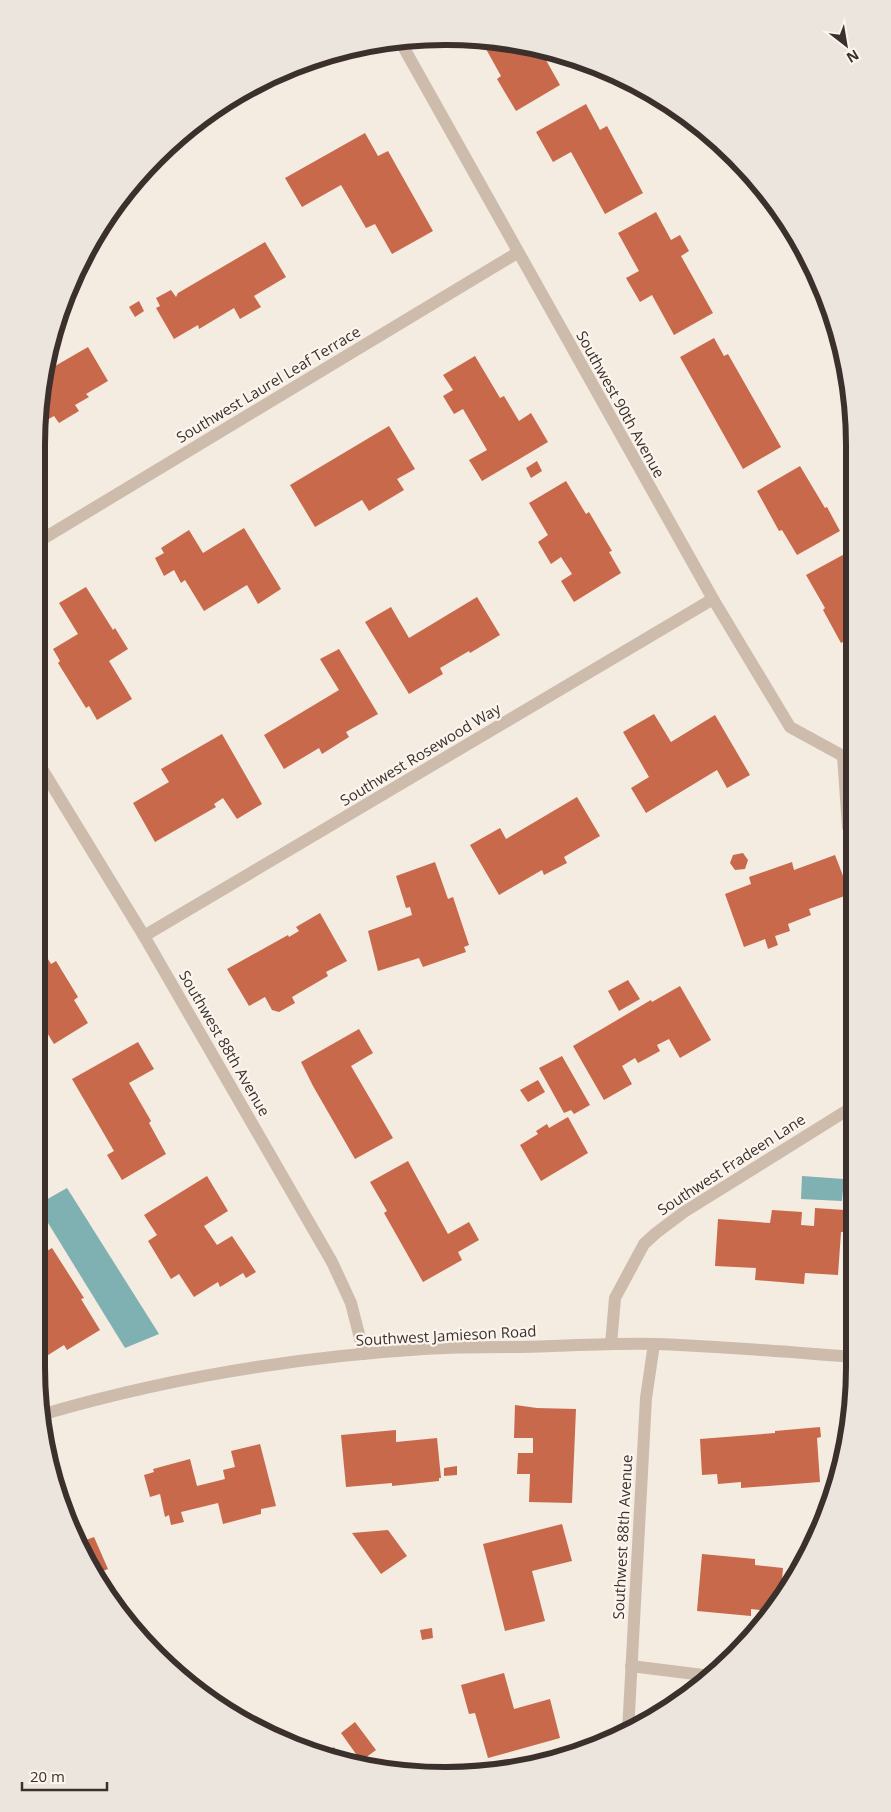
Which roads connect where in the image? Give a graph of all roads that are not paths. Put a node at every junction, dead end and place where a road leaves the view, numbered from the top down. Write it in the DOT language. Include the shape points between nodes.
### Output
graph roads {
  1 [pos="403,47"];
  2 [pos="517,253"];
  3 [pos="45,538"];
  4 [pos="712,599"];
  5 [pos="45,774"];
  6 [pos="846,799"];
  7 [pos="144,936"];
  8 [pos="846,1111"];
  9 [pos="611,1344"];
  10 [pos="654,1344"];
  11 [pos="364,1354"];
  12 [pos="846,1356"];
  13 [pos="48,1413"];
  14 [pos="631,1666"];
  15 [pos="701,1675"];
  16 [pos="628,1723"];
  1 -- 2 [label="street, Southwest 90th Avenue"];
  2 -- 3 [label="street, Southwest Laurel Leaf Terrace"];
  2 -- 4 [label="street, Southwest 90th Avenue"];
  4 -- 6 [label="street, Southwest 90th Avenue" via="790,726 843,756"];
  4 -- 7 [label="street, Southwest Rosewood Way"];
  5 -- 7 [label="street, Southwest 88th Avenue"];
  7 -- 11 [label="street, Southwest 88th Avenue" via="332,1262 351,1303"];
  8 -- 9 [label="street, Southwest Fradeen Lane" via="684,1212 644,1244 615,1298"];
  9 -- 10 [label="street, Southwest Jamieson Road"];
  9 -- 11 [label="street, Southwest Jamieson Road" via="425,1349"];
  10 -- 12 [label="street, Southwest Jamieson Road"];
  10 -- 14 [label="street, Southwest 88th Avenue" via="646,1398"];
  11 -- 13 [label="street, Southwest Jamieson Road" via="265,1366 145,1387"];
  14 -- 15 [label="street"];
  14 -- 16 [label="street, Southwest 88th Avenue"];
}
